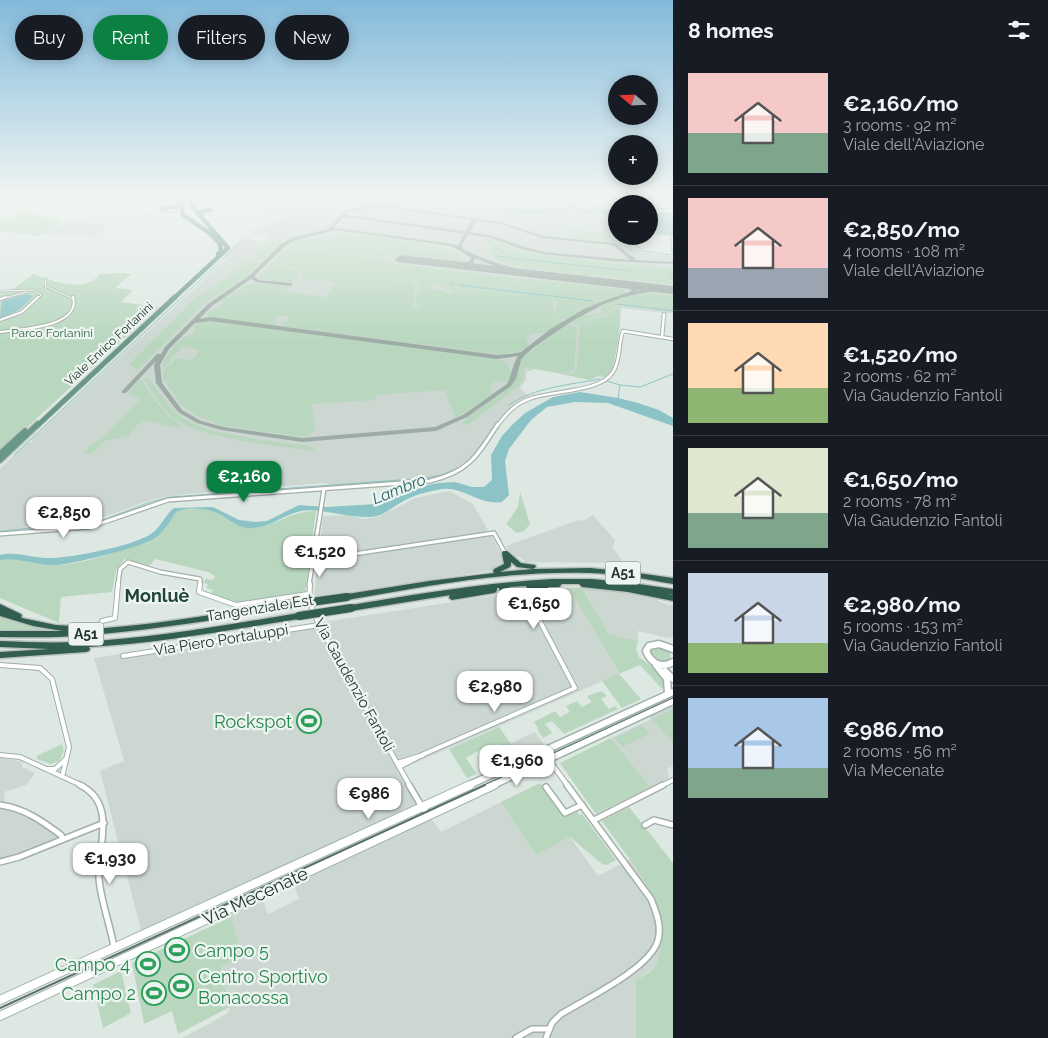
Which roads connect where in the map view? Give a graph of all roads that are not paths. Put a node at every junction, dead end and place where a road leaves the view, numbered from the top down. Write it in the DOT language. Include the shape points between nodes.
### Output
graph roads {
  1 [pos="220,245"];
  2 [pos="227,245"];
  3 [pos="46,279"];
  4 [pos="31,290"];
  5 [pos="0,291"];
  6 [pos="0,299"];
  7 [pos="664,314"];
  8 [pos="0,320"];
  9 [pos="0,332"];
  10 [pos="662,337"];
  11 [pos="673,339"];
  12 [pos="0,454"];
  13 [pos="0,460"];
  14 [pos="324,489"];
  15 [pos="0,534"];
  16 [pos="505,553"];
  17 [pos="314,560"];
  18 [pos="574,569"];
  19 [pos="453,580"];
  20 [pos="673,581"];
  21 [pos="548,585"];
  22 [pos="502,589"];
  23 [pos="673,592"];
  24 [pos="308,594"];
  25 [pos="673,598"];
  26 [pos="392,601"];
  27 [pos="0,607"];
  28 [pos="534,610"];
  29 [pos="0,613"];
  30 [pos="102,622"];
  31 [pos="38,624"];
  32 [pos="171,624"];
  33 [pos="319,625"];
  34 [pos="0,634"];
  35 [pos="153,639"];
  36 [pos="0,644"];
  37 [pos="671,650"];
  38 [pos="0,655"];
  39 [pos="123,656"];
  40 [pos="657,664"];
  41 [pos="673,664"];
  42 [pos="0,665"];
  43 [pos="673,679"];
  44 [pos="670,693"];
  45 [pos="673,702"];
  46 [pos="0,755"];
  47 [pos="549,760"];
  48 [pos="398,765"];
  49 [pos="59,770"];
  50 [pos="673,780"];
  51 [pos="546,787"];
  52 [pos="0,805"];
  53 [pos="582,805"];
  54 [pos="422,808"];
  55 [pos="429,816"];
  56 [pos="594,820"];
  57 [pos="104,823"];
  58 [pos="645,825"];
  59 [pos="673,825"];
  60 [pos="63,839"];
  61 [pos="0,862"];
  62 [pos="114,947"];
  63 [pos="0,1000"];
  64 [pos="0,1016"];
  65 [pos="548,1029"];
  66 [pos="520,1037"];
  67 [pos="546,1038"];
  1 -- 12 [label="main road, Viale Enrico Forlanini" via="221,251"];
  2 -- 13 [label="main road, Viale Enrico Forlanini" via="223,253"];
  3 -- 9 [label="street" via="45,286 74,298 70,312 47,326"];
  4 -- 5 [label="street"];
  4 -- 6 [label="street"];
  4 -- 8 [label="street" via="41,296 22,312"];
  7 -- 10 [label="street"];
  10 -- 11 [label="street"];
  10 -- 14 [label="street" via="622,332 615,369 610,376 590,386 547,392 518,404 502,418 474,461 464,469 430,481"];
  14 -- 15 [label="street" via="168,500 90,527"];
  14 -- 17 [label="street, Via Gaudenzio Fantoli"];
  16 -- 17 [label="street" via="494,533"];
  16 -- 18 [label="highway" via="523,566"];
  16 -- 19 [label="highway" via="508,564 504,569"];
  17 -- 24 [label="street, Via Gaudenzio Fantoli"];
  18 -- 19 [label="highway, Tangenziale Est / A51"];
  18 -- 20 [label="highway, Tangenziale Est / A51"];
  19 -- 32 [label="highway, Tangenziale Est / A51, bridge"];
  21 -- 22 [label="highway"];
  21 -- 25 [label="highway" via="607,586"];
  21 -- 28 [label="highway" via="534,596"];
  22 -- 26 [label="highway" via="420,601"];
  22 -- 28 [label="highway" via="524,593"];
  23 -- 26 [label="highway, Tangenziale Est / A51" via="602,581 545,580"];
  24 -- 30 [label="street" via="233,605 199,592 200,579 128,562 120,569 115,618"];
  24 -- 33 [label="street, Via Gaudenzio Fantoli"];
  26 -- 35 [label="highway, Tangenziale Est / A51, bridge"];
  27 -- 31 [label="highway"];
  28 -- 48 [label="street, Via Gaudenzio Fantoli" via="575,688"];
  29 -- 31 [label="highway"];
  31 -- 32 [label="highway" via="80,630"];
  32 -- 34 [label="highway, Tangenziale Est / A51" via="97,633"];
  33 -- 39 [label="street, Via Piero Portaluppi"];
  33 -- 48 [label="street, Via Gaudenzio Fantoli"];
  35 -- 36 [label="highway, Tangenziale Est / A51" via="62,646"];
  35 -- 38 [label="highway" via="102,648"];
  37 -- 40 [label="main road" via="657,643 648,646 647,655"];
  40 -- 41 [label="main road"];
  40 -- 43 [label="main road"];
  40 -- 44 [label="main road, Via Mecenate" via="668,679"];
  42 -- 49 [label="street" via="40,668 50,675 69,748 68,757"];
  44 -- 54 [label="main road, Via Mecenate"];
  45 -- 47 [label="main road, Via Mecenate"];
  46 -- 49 [label="street" via="20,757 47,769"];
  47 -- 53 [label="street"];
  47 -- 55 [label="main road, Via Mecenate"];
  48 -- 54 [label="street, Via Gaudenzio Fantoli"];
  49 -- 57 [label="street" via="89,789 102,811"];
  50 -- 56 [label="street"];
  51 -- 53 [label="street" via="565,813"];
  52 -- 60 [label="street" via="29,812"];
  53 -- 56 [label="street"];
  54 -- 55 [label="street"];
  54 -- 62 [label="main road, Via Mecenate"];
  55 -- 64 [label="main road, Via Mecenate"];
  56 -- 65 [label="street" via="651,899 659,923 658,939 644,964 561,1014"];
  57 -- 60 [label="street"];
  57 -- 62 [label="street" via="99,878"];
  58 -- 59 [label="street" via="654,820"];
  60 -- 61 [label="street" via="19,858"];
  62 -- 63 [label="main road, Via Mecenate"];
  65 -- 66 [label="street" via="532,1029"];
  65 -- 67 [label="street"];
}
